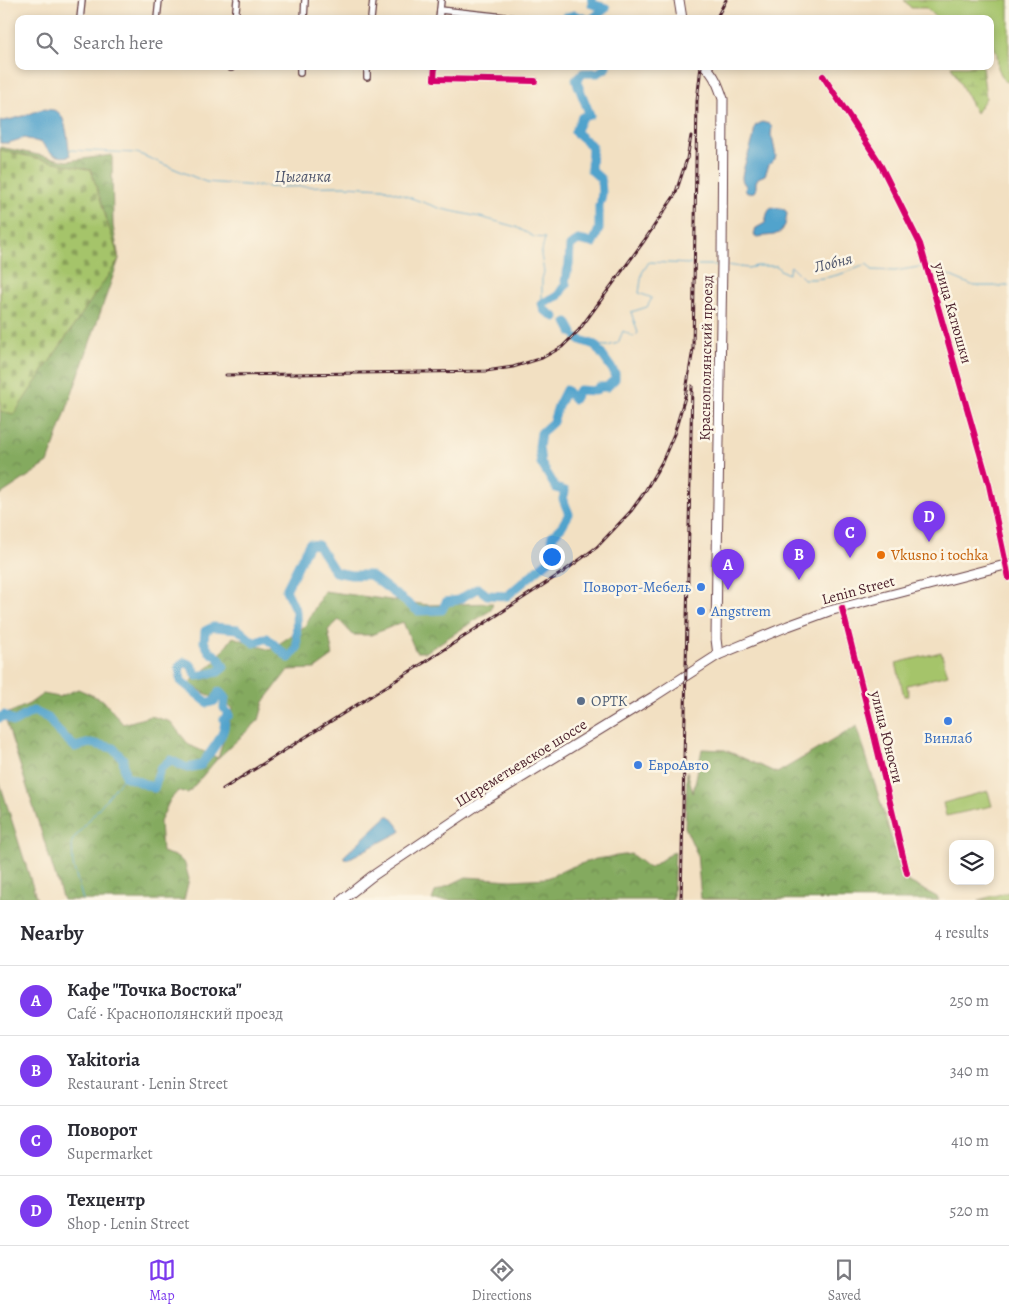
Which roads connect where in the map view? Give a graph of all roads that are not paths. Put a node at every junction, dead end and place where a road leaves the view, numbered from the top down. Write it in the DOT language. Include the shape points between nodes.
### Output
graph roads {
  1 [pos="82,0"];
  2 [pos="159,0"];
  3 [pos="237,0"];
  4 [pos="305,0"];
  5 [pos="373,0"];
  6 [pos="441,0"];
  7 [pos="679,0"];
  8 [pos="440,10"];
  9 [pos="80,15"];
  10 [pos="158,15"];
  11 [pos="235,15"];
  12 [pos="304,15"];
  13 [pos="371,15"];
  14 [pos="440,15"];
  15 [pos="486,15"];
  16 [pos="681,15"];
  17 [pos="368,70"];
  18 [pos="435,70"];
  19 [pos="708,70"];
  20 [pos="823,76"];
  21 [pos="367,77"];
  22 [pos="535,82"];
  23 [pos="1008,565"];
  24 [pos="1009,578"];
  25 [pos="842,608"];
  26 [pos="718,655"];
  27 [pos="907,873"];
  28 [pos="342,900"];
  1 -- 9 [label="street"];
  2 -- 10 [label="street"];
  3 -- 11 [label="street"];
  4 -- 12 [label="street"];
  5 -- 13 [label="street"];
  6 -- 8 [label="street"];
  7 -- 16 [label="main road"];
  8 -- 14 [label="street"];
  8 -- 15 [label="street"];
  17 -- 21 [label="street"];
  18 -- 22 [label="street" via="434,79"];
  19 -- 26 [label="main road, Краснополянский проезд" via="719,86 723,100 716,560"];
  20 -- 23 [label="street, улица Катюшки" via="879,162 920,244 989,484"];
  23 -- 24 [label="street, улица Катюшки"];
  23 -- 25 [label="main road, Lenin Street"];
  25 -- 26 [label="main road, Lenin Street"];
  25 -- 27 [label="street, улица Юности"];
  26 -- 28 [label="main road, Шереметьевское шоссе" via="485,800"];
}
